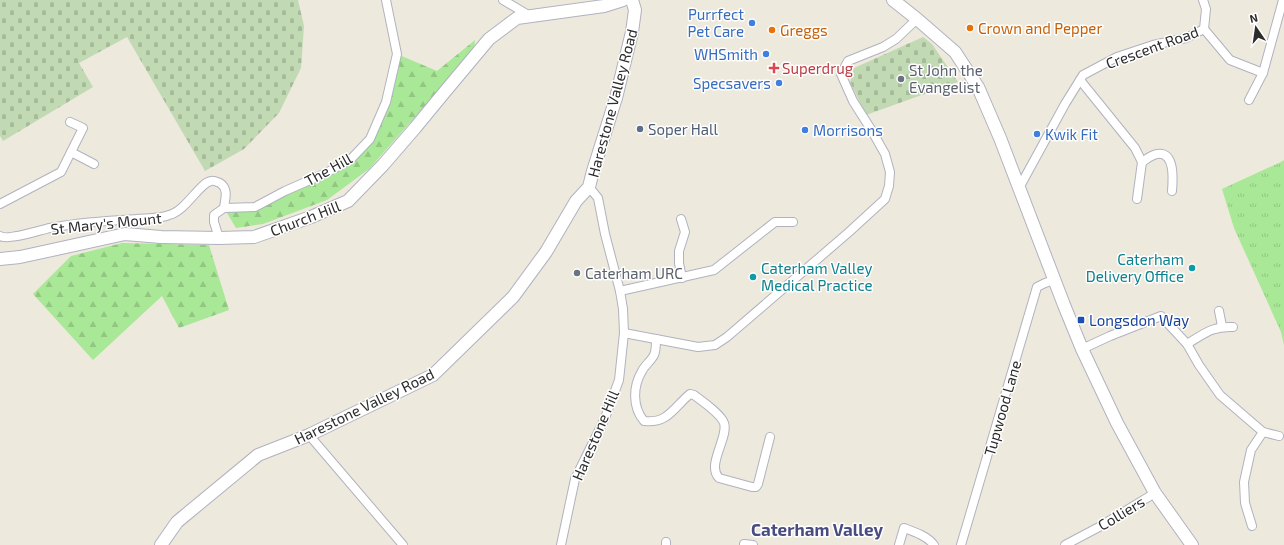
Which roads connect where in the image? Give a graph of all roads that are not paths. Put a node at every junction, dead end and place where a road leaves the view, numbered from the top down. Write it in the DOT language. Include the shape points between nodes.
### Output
graph roads {
  1 [pos="386,0"];
  2 [pos="503,0"];
  3 [pos="623,0"];
  4 [pos="632,0"];
  5 [pos="893,0"];
  6 [pos="1203,0"];
  7 [pos="1283,0"];
  8 [pos="602,3"];
  9 [pos="530,16"];
  10 [pos="917,19"];
  11 [pos="1204,29"];
  12 [pos="1263,73"];
  13 [pos="1080,80"];
  14 [pos="1249,100"];
  15 [pos="70,122"];
  16 [pos="71,152"];
  17 [pos="1142,162"];
  18 [pos="94,164"];
  19 [pos="589,187"];
  20 [pos="1019,188"];
  21 [pos="1172,191"];
  22 [pos="1137,199"];
  23 [pos="0,204"];
  24 [pos="224,208"];
  25 [pos="681,219"];
  26 [pos="793,222"];
  27 [pos="0,236"];
  28 [pos="219,238"];
  29 [pos="0,259"];
  30 [pos="682,278"];
  31 [pos="1054,280"];
  32 [pos="620,291"];
  33 [pos="1219,311"];
  34 [pos="1222,326"];
  35 [pos="1233,327"];
  36 [pos="624,333"];
  37 [pos="656,340"];
  38 [pos="1187,344"];
  39 [pos="1082,349"];
  40 [pos="1263,432"];
  41 [pos="309,435"];
  42 [pos="1278,436"];
  43 [pos="770,437"];
  44 [pos="1155,493"];
  45 [pos="1252,526"];
  46 [pos="744,544"];
  47 [pos="161,545"];
  48 [pos="403,545"];
  49 [pos="561,545"];
  50 [pos="753,545"];
  51 [pos="900,545"];
  52 [pos="934,545"];
  53 [pos="960,545"];
  54 [pos="1065,545"];
  55 [pos="1192,545"];
  1 -- 24 [label="street, The Hill" via="397,54 386,102 370,140 351,159 255,207"];
  2 -- 9 [label="street"];
  3 -- 8 [label="main road, Church Hill"];
  4 -- 19 [label="main road, Harestone Valley Road" via="632,32 616,98"];
  5 -- 10 [label="main road"];
  6 -- 11 [label="street, Crescent Road" via="1206,10"];
  7 -- 12 [label="street"];
  8 -- 9 [label="main road, Church Hill"];
  9 -- 28 [label="main road, Church Hill" via="517,18 490,39 383,165 348,201 254,237"];
  10 -- 20 [label="main road" via="955,52 978,87"];
  10 -- 37 [label="street" via="884,47 848,61 841,74 853,101 885,154 890,172 885,199 715,345 698,347"];
  11 -- 12 [label="street" via="1230,60"];
  11 -- 13 [label="street, Crescent Road" via="1186,38 1153,45 1117,57 1083,75"];
  12 -- 14 [label="street"];
  13 -- 17 [label="street" via="1135,148"];
  13 -- 20 [label="street, Crescent Road"];
  15 -- 16 [label="street" via="83,128"];
  16 -- 18 [label="street"];
  16 -- 23 [label="street" via="61,172"];
  17 -- 21 [label="street" via="1158,154 1164,154 1172,171"];
  17 -- 22 [label="street"];
  19 -- 32 [label="street, Harestone Hill" via="598,198"];
  19 -- 41 [label="main road, Harestone Valley Road" via="576,201 546,252 513,297 433,375"];
  20 -- 31 [label="main road"];
  24 -- 27 [label="street, St Mary's Mount" via="226,192 223,186 211,181 204,184 185,206 169,216 82,223 11,238"];
  24 -- 28 [label="street" via="214,215"];
  25 -- 30 [label="street" via="685,232 679,251"];
  26 -- 30 [label="street" via="775,222 714,270"];
  28 -- 29 [label="main road, Church Hill" via="124,234"];
  30 -- 32 [label="street"];
  31 -- 39 [label="main road"];
  31 -- 53 [label="street, Tupwood Lane" via="1037,287"];
  32 -- 36 [label="street, Harestone Hill"];
  33 -- 34 [label="street"];
  34 -- 35 [label="street"];
  34 -- 38 [label="street"];
  36 -- 37 [label="street"];
  36 -- 49 [label="street, Harestone Hill" via="618,380 605,418 575,479"];
  37 -- 43 [label="street" via="654,354 636,384 634,398 640,417 644,421 653,423 666,418 685,398 690,394 694,395 724,423 725,430 715,472 719,478 752,487 758,484"];
  38 -- 39 [label="street" via="1160,316"];
  38 -- 40 [label="street" via="1220,395"];
  39 -- 44 [label="main road" via="1117,423"];
  40 -- 42 [label="street"];
  40 -- 45 [label="street" via="1251,450 1244,482 1245,503"];
  41 -- 47 [label="main road, Harestone Valley Road" via="258,455 183,516"];
  41 -- 48 [label="street"];
  44 -- 54 [label="street, Colliers"];
  44 -- 55 [label="main road"];
  46 -- 50 [label="street"];
  51 -- 52 [label="street" via="904,528 916,532"];
}
